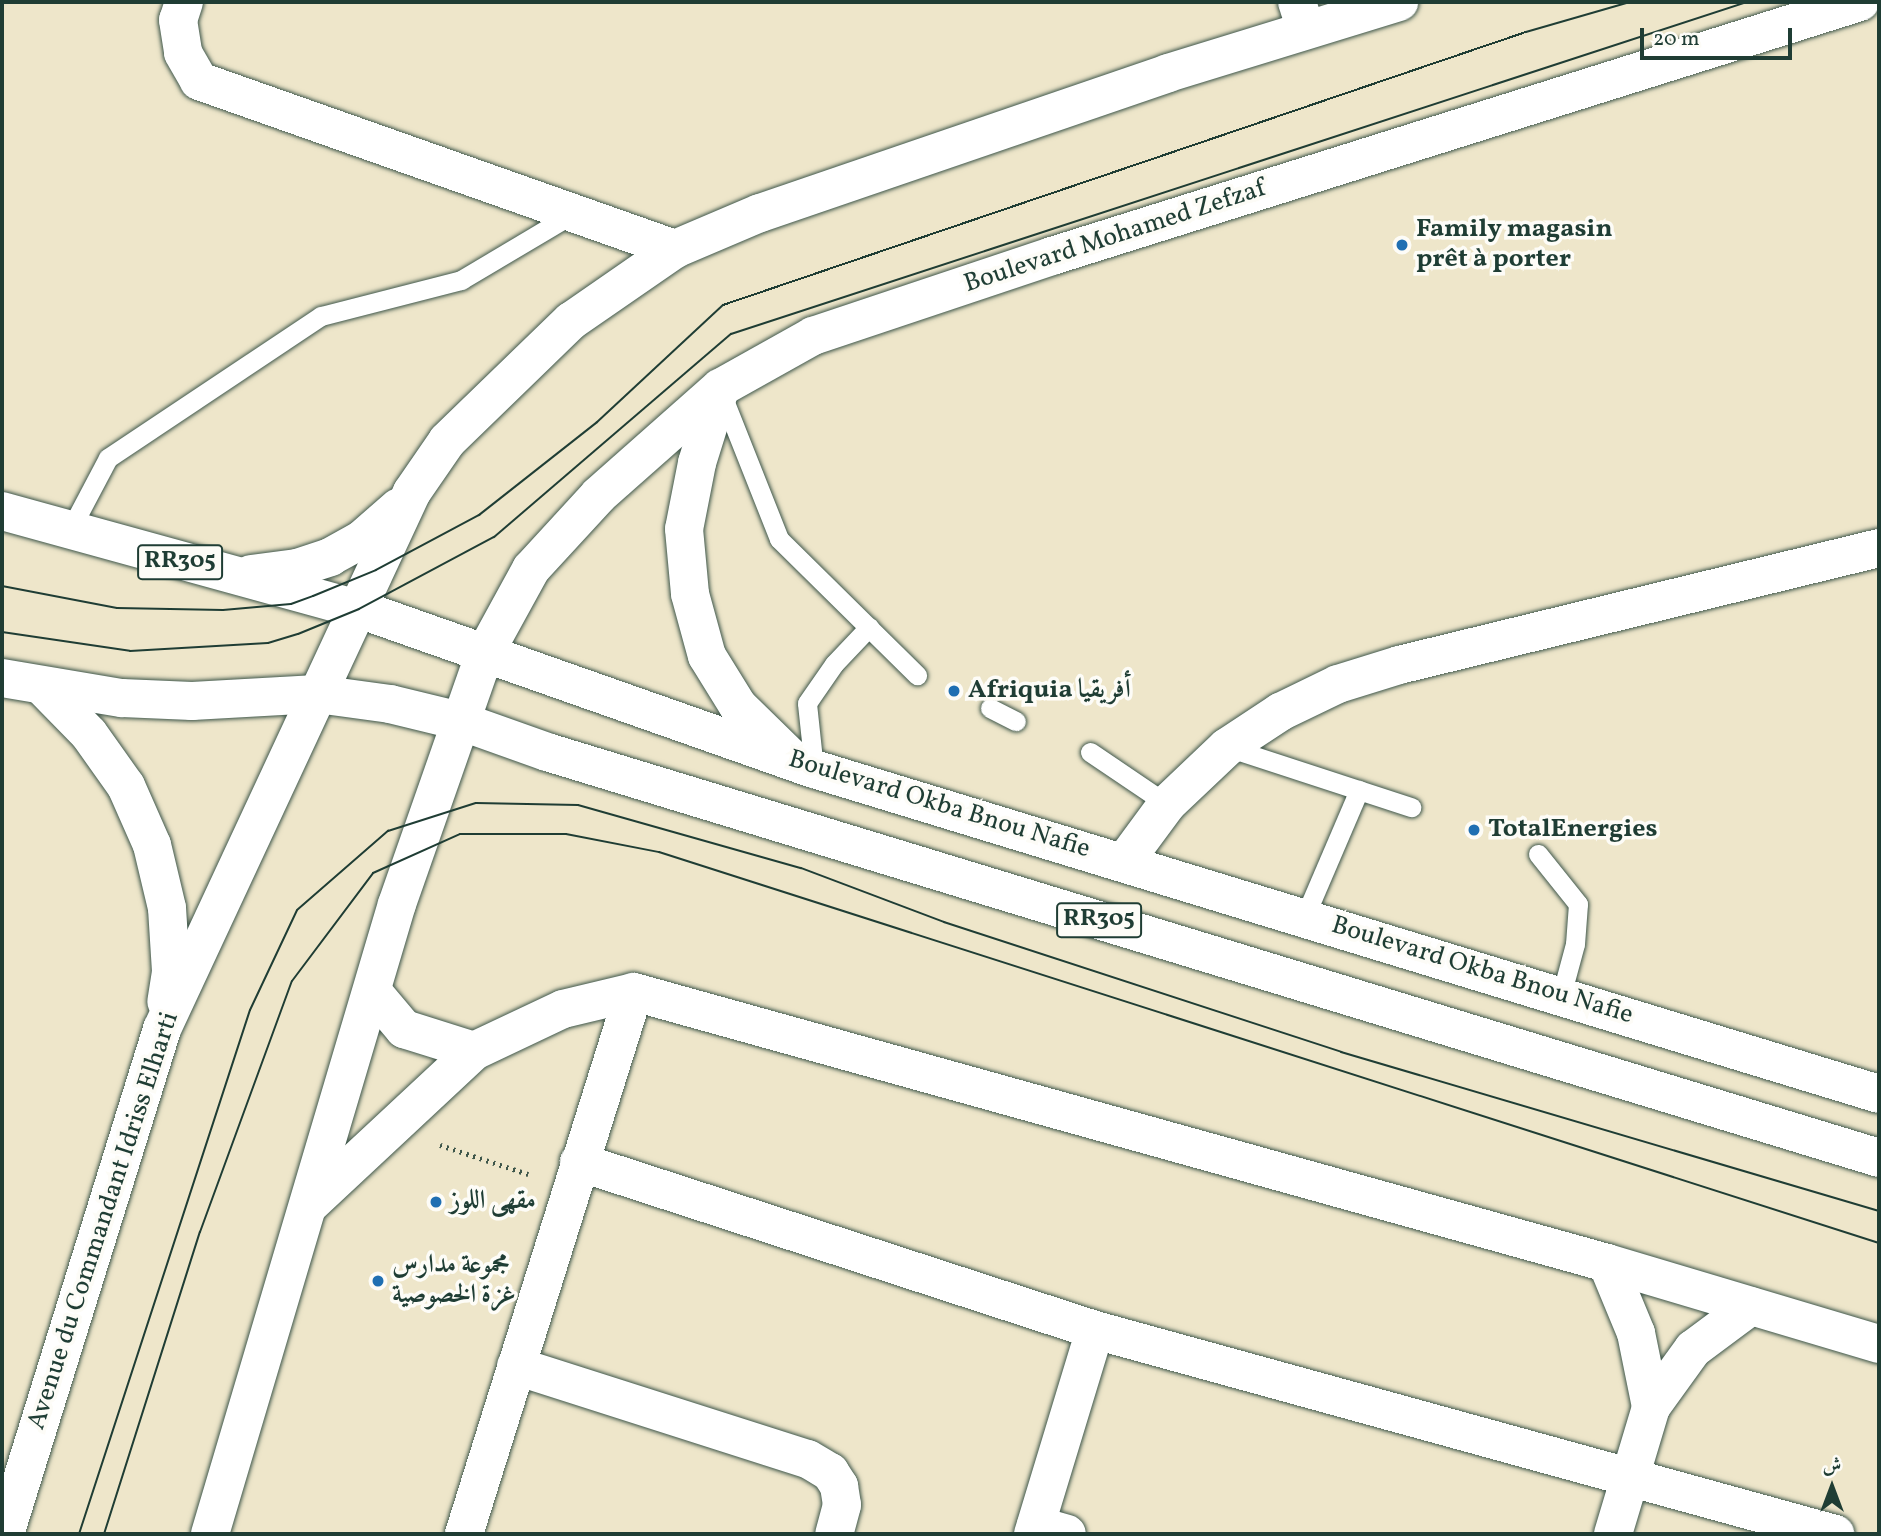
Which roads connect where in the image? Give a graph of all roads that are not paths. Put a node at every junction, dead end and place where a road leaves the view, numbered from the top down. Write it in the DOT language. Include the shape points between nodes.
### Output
graph roads {
  1 [pos="184,2"];
  2 [pos="1399,2"];
  3 [pos="1860,2"];
  4 [pos="1301,15"];
  5 [pos="573,213"];
  6 [pos="675,249"];
  7 [pos="720,388"];
  8 [pos="412,492"];
  9 [pos="2,511"];
  10 [pos="70,530"];
  11 [pos="1879,548"];
  12 [pos="227,574"];
  13 [pos="359,609"];
  14 [pos="869,626"];
  15 [pos="485,653"];
  16 [pos="917,675"];
  17 [pos="2,678"];
  18 [pos="44,688"];
  19 [pos="317,694"];
  20 [pos="990,708"];
  21 [pos="460,721"];
  22 [pos="1016,721"];
  23 [pos="1227,747"];
  24 [pos="1090,752"];
  25 [pos="805,766"];
  26 [pos="1359,790"];
  27 [pos="1167,804"];
  28 [pos="1411,807"];
  29 [pos="1538,854"];
  30 [pos="1125,861"];
  31 [pos="1305,916"];
  32 [pos="372,991"];
  33 [pos="634,992"];
  34 [pos="1561,996"];
  35 [pos="162,1029"];
  36 [pos="474,1051"];
  37 [pos="1879,1094"];
  38 [pos="1879,1158"];
  39 [pos="574,1175"];
  40 [pos="309,1205"];
  41 [pos="1607,1263"];
  42 [pos="1751,1306"];
  43 [pos="1095,1330"];
  44 [pos="1879,1344"];
  45 [pos="516,1366"];
  46 [pos="1651,1407"];
  47 [pos="1630,1478"];
  48 [pos="1046,1531"];
  49 [pos="5,1534"];
  50 [pos="209,1534"];
  51 [pos="464,1534"];
  52 [pos="834,1534"];
  53 [pos="1613,1534"];
  54 [pos="1835,1534"];
  1 -- 5 [label="main road" via="178,20 183,53 199,81"];
  2 -- 4 [label="main road"];
  3 -- 7 [label="main road, Boulevard Mohamed Zefzaf" via="1052,256 813,336"];
  4 -- 6 [label="main road" via="760,213"];
  5 -- 6 [label="main road"];
  5 -- 10 [label="lane" via="461,280 321,316 108,458"];
  6 -- 8 [label="main road" via="571,321 447,442"];
  7 -- 14 [label="lane" via="779,539"];
  7 -- 15 [label="main road, Boulevard Mohamed Zefzaf" via="599,495 531,569"];
  7 -- 25 [label="main road" via="697,463 684,529 690,594 706,656 738,706"];
  8 -- 12 [label="main road" via="361,540 330,557 273,572"];
  8 -- 13 [label="main road"];
  9 -- 10 [label="main road, Boulevard Okba Bnou Nafie / RR305"];
  10 -- 12 [label="main road, Boulevard Okba Bnou Nafie / RR305"];
  11 -- 23 [label="main road" via="1399,665 1303,701"];
  12 -- 13 [label="main road, Boulevard Okba Bnou Nafie / RR305"];
  13 -- 15 [label="main road, Boulevard Okba Bnou Nafie / RR305"];
  13 -- 19 [label="main road, Avenue du Commandant Idriss Elharti"];
  14 -- 16 [label="lane"];
  14 -- 25 [label="lane" via="807,703"];
  15 -- 21 [label="main road"];
  15 -- 25 [label="main road, Boulevard Okba Bnou Nafie / RR305" via="584,692"];
  17 -- 18 [label="main road, RR305"];
  18 -- 19 [label="main road, RR305" via="192,701"];
  18 -- 35 [label="main road" via="89,734 126,786 152,845 167,908 171,972"];
  19 -- 21 [label="main road, RR305" via="390,704"];
  19 -- 35 [label="main road, Avenue du Commandant Idriss Elharti"];
  20 -- 22 [label="lane"];
  21 -- 32 [label="main road"];
  21 -- 38 [label="main road, RR305" via="547,752"];
  23 -- 26 [label="lane"];
  23 -- 27 [label="main road"];
  24 -- 27 [label="lane"];
  25 -- 30 [label="main road, Boulevard Okba Bnou Nafie / RR305"];
  26 -- 28 [label="lane"];
  26 -- 31 [label="lane"];
  27 -- 30 [label="main road"];
  29 -- 34 [label="lane" via="1578,904"];
  30 -- 31 [label="main road, Boulevard Okba Bnou Nafie / RR305"];
  31 -- 34 [label="main road, Boulevard Okba Bnou Nafie / RR305"];
  32 -- 36 [label="main road" via="404,1029"];
  32 -- 40 [label="main road"];
  33 -- 36 [label="main road" via="563,1009"];
  33 -- 39 [label="main road"];
  33 -- 41 [label="main road"];
  34 -- 37 [label="main road, Boulevard Okba Bnou Nafie / RR305"];
  35 -- 49 [label="main road, Avenue du Commandant Idriss Elharti"];
  36 -- 40 [label="main road"];
  39 -- 43 [label="main road"];
  39 -- 45 [label="main road"];
  40 -- 50 [label="main road"];
  41 -- 42 [label="main road"];
  41 -- 46 [label="main road" via="1636,1333"];
  42 -- 44 [label="main road"];
  42 -- 46 [label="main road" via="1693,1349"];
  43 -- 47 [label="main road"];
  43 -- 48 [label="main road"];
  45 -- 51 [label="main road"];
  45 -- 52 [label="main road" via="808,1459 830,1472 839,1486 842,1505"];
  46 -- 47 [label="main road"];
  47 -- 53 [label="main road"];
  47 -- 54 [label="main road"];
}
